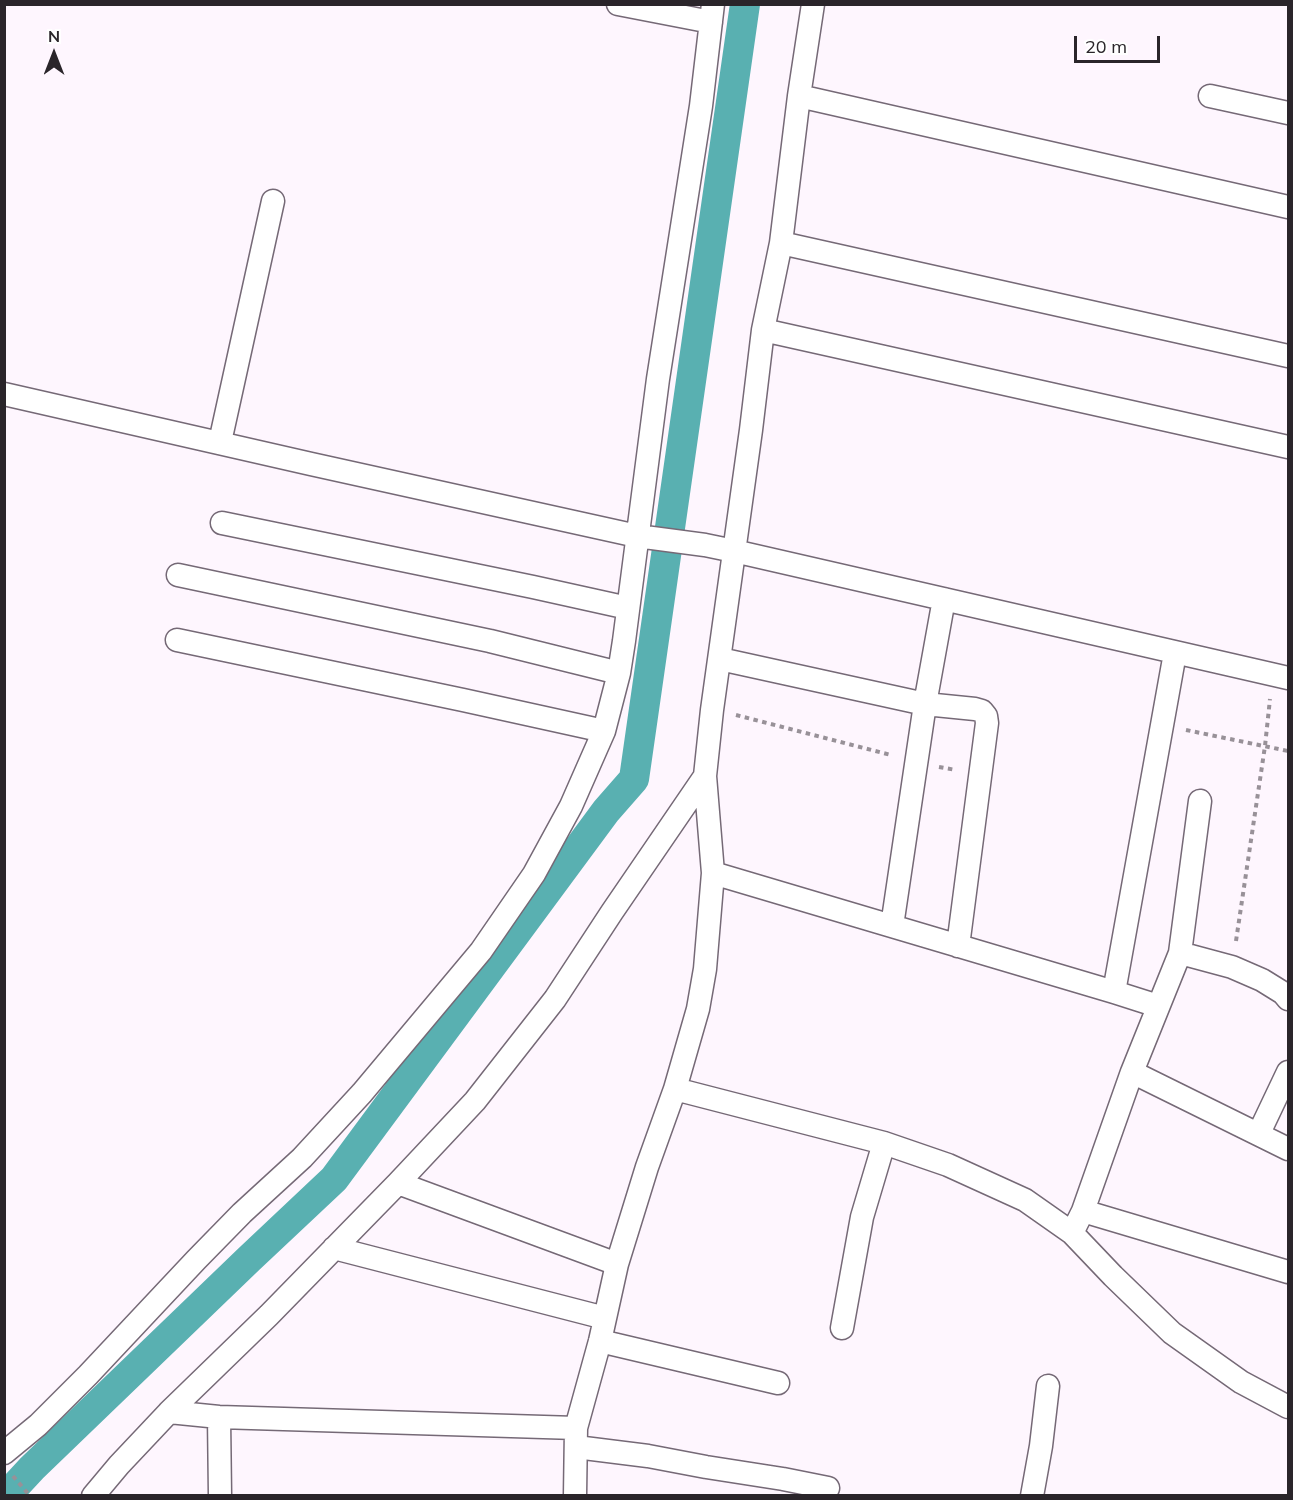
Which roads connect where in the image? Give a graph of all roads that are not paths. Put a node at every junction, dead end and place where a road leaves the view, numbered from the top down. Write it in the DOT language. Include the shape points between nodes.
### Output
graph roads {
  1 [pos="618,4"];
  2 [pos="813,4"];
  3 [pos="712,13"];
  4 [pos="799,96"];
  5 [pos="1210,96"];
  6 [pos="1288,113"];
  7 [pos="273,201"];
  8 [pos="1288,207"];
  9 [pos="781,243"];
  10 [pos="763,330"];
  11 [pos="1288,356"];
  12 [pos="4,394"];
  13 [pos="220,442"];
  14 [pos="1288,447"];
  15 [pos="222,523"];
  16 [pos="648,537"];
  17 [pos="734,551"];
  18 [pos="178,575"];
  19 [pos="944,600"];
  20 [pos="628,608"];
  21 [pos="177,640"];
  22 [pos="1175,653"];
  23 [pos="720,659"];
  24 [pos="619,673"];
  25 [pos="1281,676"];
  26 [pos="925,704"];
  27 [pos="604,731"];
  28 [pos="705,776"];
  29 [pos="1200,801"];
  30 [pos="713,873"];
  31 [pos="892,926"];
  32 [pos="958,946"];
  33 [pos="1180,953"];
  34 [pos="1114,992"];
  35 [pos="1288,999"];
  36 [pos="1158,1006"];
  37 [pos="1132,1072"];
  38 [pos="1288,1072"];
  39 [pos="675,1089"];
  40 [pos="1259,1134"];
  41 [pos="884,1143"];
  42 [pos="1288,1149"];
  43 [pos="398,1183"];
  44 [pos="1083,1211"];
  45 [pos="1072,1233"];
  46 [pos="334,1248"];
  47 [pos="617,1264"];
  48 [pos="1288,1270"];
  49 [pos="605,1318"];
  50 [pos="842,1328"];
  51 [pos="600,1341"];
  52 [pos="778,1383"];
  53 [pos="1048,1386"];
  54 [pos="1288,1407"];
  55 [pos="169,1412"];
  56 [pos="219,1417"];
  57 [pos="576,1438"];
  58 [pos="8,1463"];
  59 [pos="828,1488"];
  60 [pos="93,1496"];
  61 [pos="220,1496"];
  62 [pos="575,1496"];
  63 [pos="1032,1496"];
  1 -- 3 [label="street"];
  2 -- 4 [label="street"];
  3 -- 16 [label="street" via="658,379"];
  4 -- 8 [label="street"];
  4 -- 9 [label="street"];
  5 -- 6 [label="street"];
  7 -- 13 [label="street"];
  9 -- 10 [label="street"];
  9 -- 11 [label="street"];
  10 -- 14 [label="street"];
  10 -- 17 [label="street"];
  12 -- 13 [label="street"];
  13 -- 16 [label="street"];
  15 -- 20 [label="street"];
  16 -- 17 [label="street"];
  16 -- 20 [label="street"];
  17 -- 19 [label="street"];
  17 -- 23 [label="street"];
  18 -- 24 [label="street"];
  19 -- 22 [label="street"];
  19 -- 26 [label="street"];
  20 -- 24 [label="street"];
  21 -- 27 [label="street"];
  22 -- 25 [label="street"];
  22 -- 34 [label="street"];
  23 -- 26 [label="street"];
  23 -- 28 [label="street"];
  24 -- 27 [label="street"];
  26 -- 31 [label="street"];
  26 -- 32 [label="street" via="982,711 987,723"];
  27 -- 58 [label="street" via="571,806 534,874 481,951 302,1158 159,1299"];
  28 -- 30 [label="street"];
  28 -- 43 [label="street" via="555,999 475,1101"];
  29 -- 33 [label="street"];
  30 -- 31 [label="street"];
  30 -- 39 [label="street" via="700,999"];
  31 -- 32 [label="street"];
  32 -- 34 [label="street"];
  33 -- 35 [label="street" via="1232,967 1262,980"];
  33 -- 36 [label="street"];
  34 -- 36 [label="street"];
  36 -- 37 [label="street"];
  37 -- 40 [label="street"];
  37 -- 44 [label="street"];
  38 -- 40 [label="street"];
  39 -- 41 [label="street"];
  39 -- 47 [label="street"];
  40 -- 42 [label="street"];
  41 -- 45 [label="street" via="948,1165 1025,1200"];
  41 -- 50 [label="street" via="862,1217"];
  43 -- 46 [label="street"];
  43 -- 47 [label="street"];
  44 -- 45 [label="street"];
  44 -- 48 [label="street"];
  45 -- 54 [label="street" via="1172,1333 1241,1382"];
  46 -- 49 [label="street"];
  46 -- 55 [label="street"];
  47 -- 49 [label="street"];
  49 -- 51 [label="street"];
  51 -- 52 [label="street"];
  51 -- 57 [label="street"];
  53 -- 63 [label="street"];
  55 -- 56 [label="street"];
  55 -- 60 [label="street"];
  56 -- 57 [label="street"];
  56 -- 61 [label="street"];
  57 -- 59 [label="street" via="706,1467"];
  57 -- 62 [label="street"];
}
